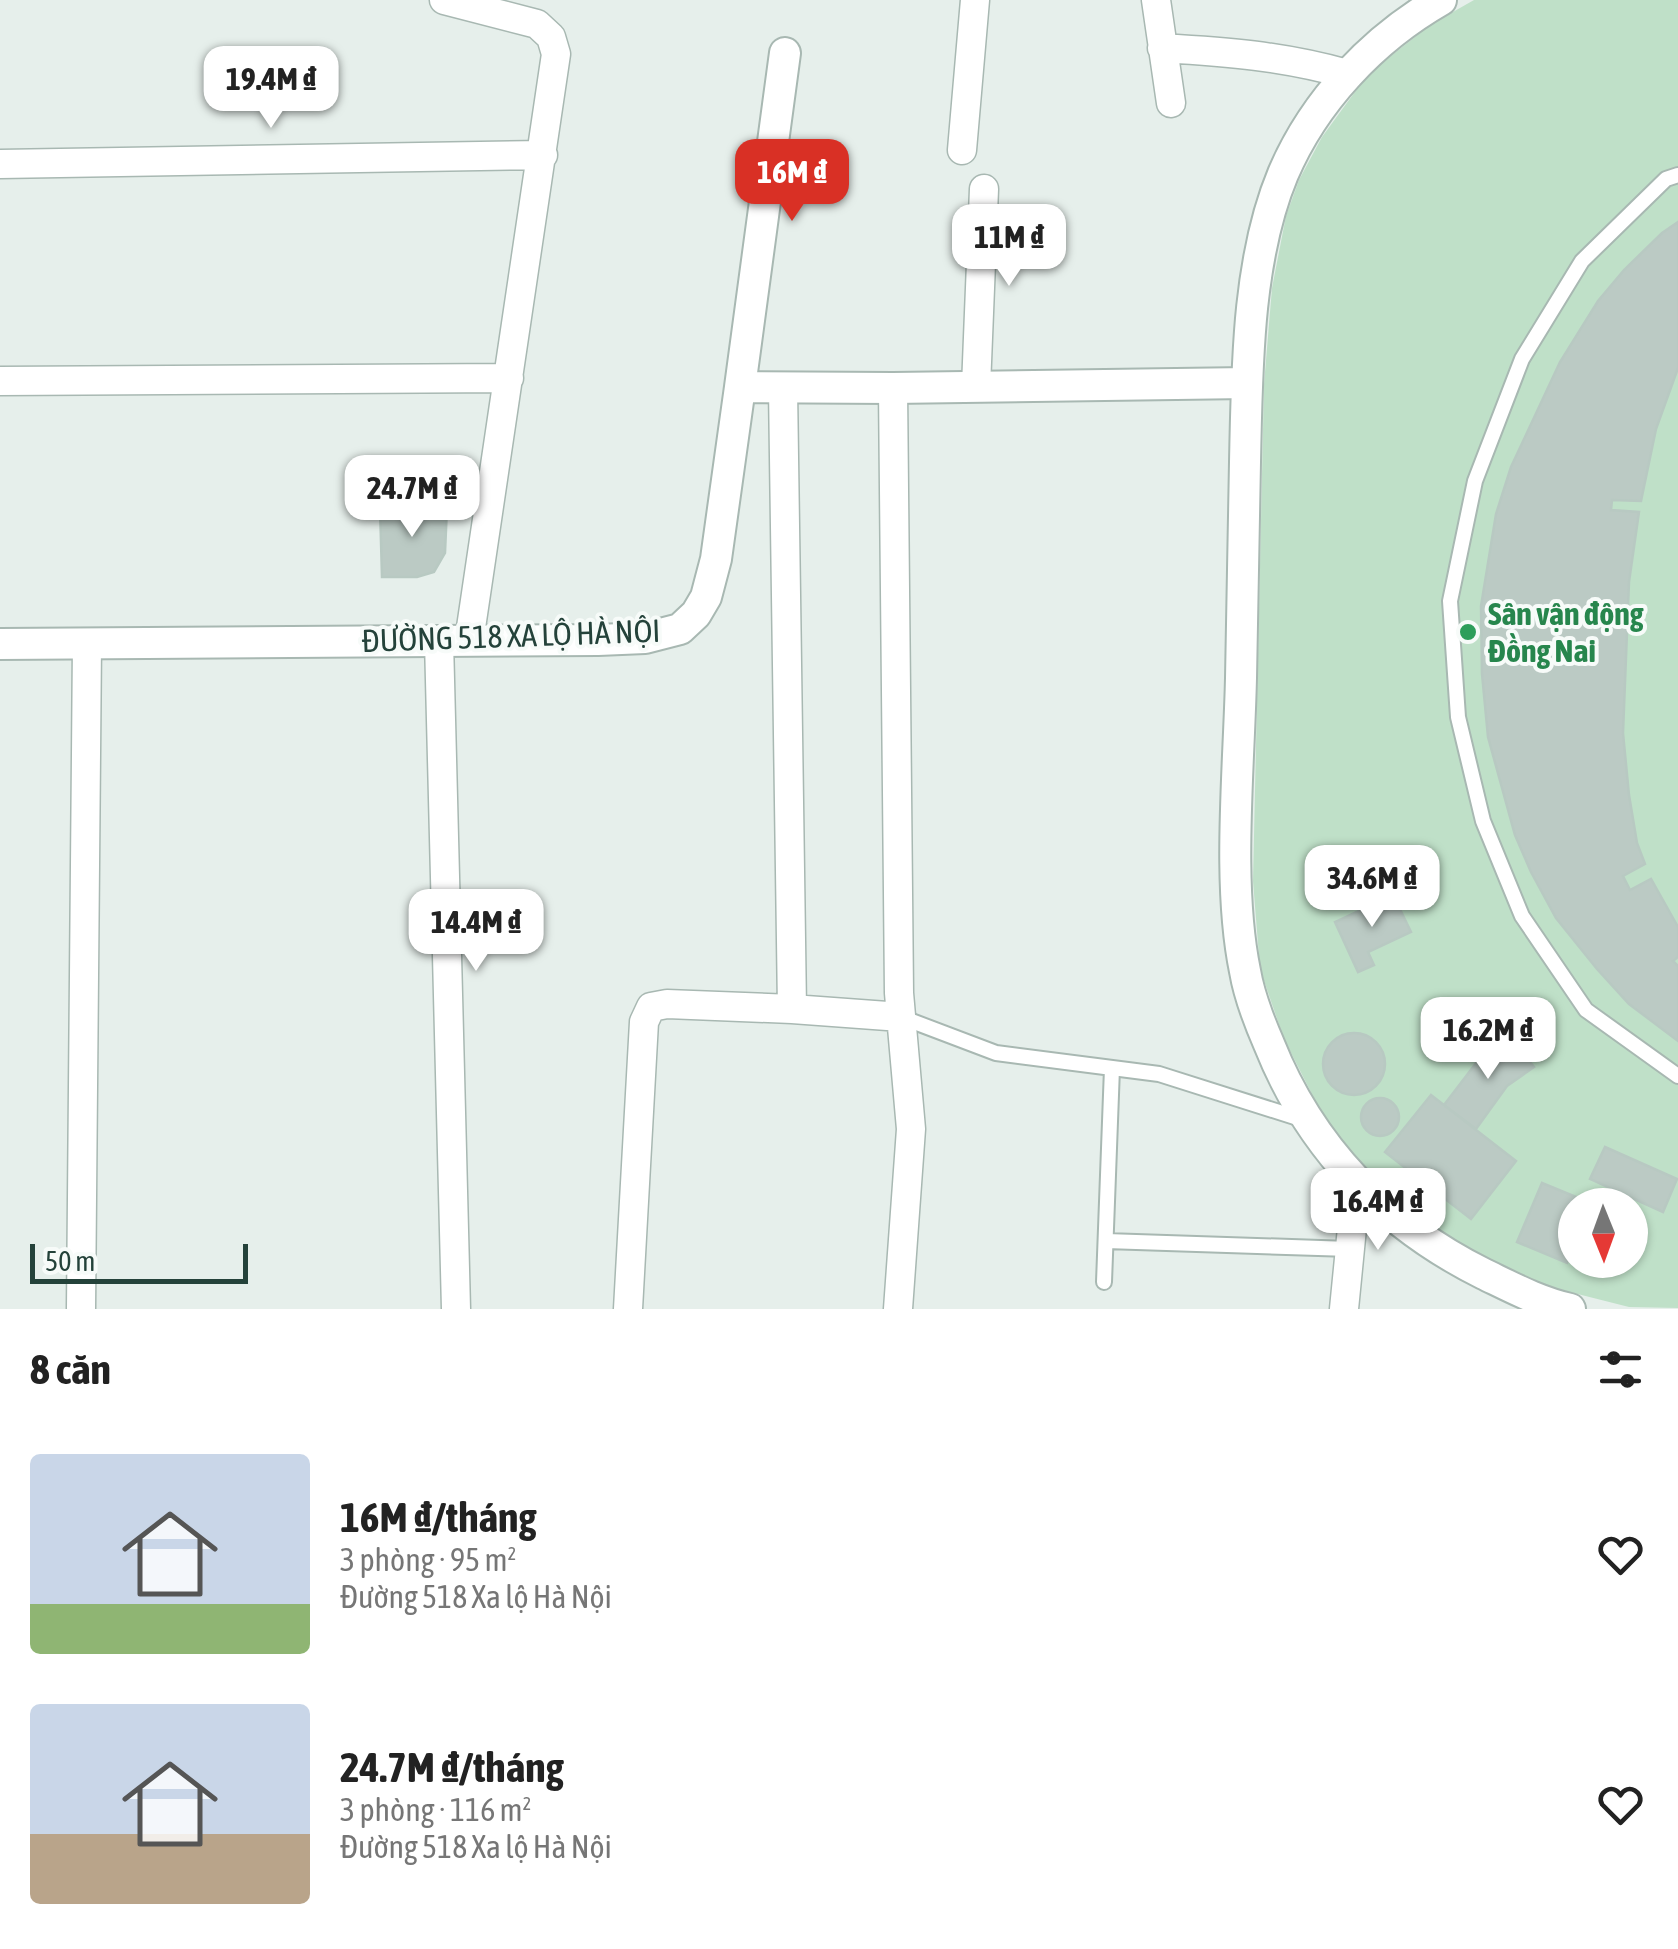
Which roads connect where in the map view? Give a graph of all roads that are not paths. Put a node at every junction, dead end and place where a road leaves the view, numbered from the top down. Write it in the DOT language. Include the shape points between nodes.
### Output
graph roads {
  1 [pos="444,0"];
  2 [pos="975,0"];
  3 [pos="1156,0"];
  4 [pos="1441,0"];
  5 [pos="1162,48"];
  6 [pos="785,53"];
  7 [pos="1348,74"];
  8 [pos="1171,103"];
  9 [pos="962,150"];
  10 [pos="543,155"];
  11 [pos="0,164"];
  12 [pos="1678,174"];
  13 [pos="984,190"];
  14 [pos="509,378"];
  15 [pos="0,381"];
  16 [pos="1247,382"];
  17 [pos="740,387"];
  18 [pos="976,387"];
  19 [pos="783,388"];
  20 [pos="893,388"];
  21 [pos="454,641"];
  22 [pos="87,643"];
  23 [pos="0,644"];
  24 [pos="792,1009"];
  25 [pos="901,1016"];
  26 [pos="1112,1068"];
  27 [pos="1678,1076"];
  28 [pos="1307,1121"];
  29 [pos="1362,1188"];
  30 [pos="1106,1241"];
  31 [pos="1350,1248"];
  32 [pos="1104,1282"];
  33 [pos="82,1309"];
  34 [pos="456,1309"];
  35 [pos="628,1309"];
  36 [pos="898,1309"];
  37 [pos="1344,1309"];
  38 [pos="1570,1309"];
  1 -- 10 [label="street" via="537,24 551,37 556,66"];
  2 -- 9 [label="street"];
  3 -- 5 [label="street"];
  4 -- 7 [label="street"];
  5 -- 7 [label="street" via="1294,59"];
  5 -- 8 [label="street"];
  6 -- 17 [label="street, ĐƯỜNG 518 XA LỘ HÀ NỘI"];
  7 -- 16 [label="street" via="1284,171 1270,212"];
  10 -- 11 [label="street"];
  10 -- 14 [label="street"];
  12 -- 27 [label="lane" via="1582,261 1522,359 1476,481 1450,601 1458,717 1483,821 1522,916 1586,1010"];
  13 -- 18 [label="street"];
  14 -- 15 [label="street"];
  14 -- 21 [label="street"];
  16 -- 18 [label="street"];
  16 -- 28 [label="street" via="1236,881 1244,971 1269,1044"];
  17 -- 19 [label="street"];
  17 -- 21 [label="street, ĐƯỜNG 518 XA LỘ HÀ NỘI" via="712,579 688,622 645,638"];
  18 -- 20 [label="street"];
  19 -- 20 [label="street"];
  19 -- 24 [label="street"];
  20 -- 25 [label="street"];
  21 -- 22 [label="street, ĐƯỜNG 518 XA LỘ HÀ NỘI"];
  21 -- 34 [label="street"];
  22 -- 23 [label="street, ĐƯỜNG 518 XA LỘ HÀ NỘI"];
  22 -- 33 [label="street"];
  24 -- 25 [label="street"];
  24 -- 35 [label="street" via="667,1004 652,1008 644,1022"];
  25 -- 26 [label="lane" via="996,1052"];
  25 -- 36 [label="street" via="910,1128"];
  26 -- 28 [label="lane" via="1160,1074"];
  26 -- 30 [label="lane"];
  28 -- 29 [label="street"];
  29 -- 31 [label="street"];
  29 -- 38 [label="street" via="1446,1255 1540,1302"];
  30 -- 31 [label="lane"];
  30 -- 32 [label="lane"];
  31 -- 37 [label="street"];
}
